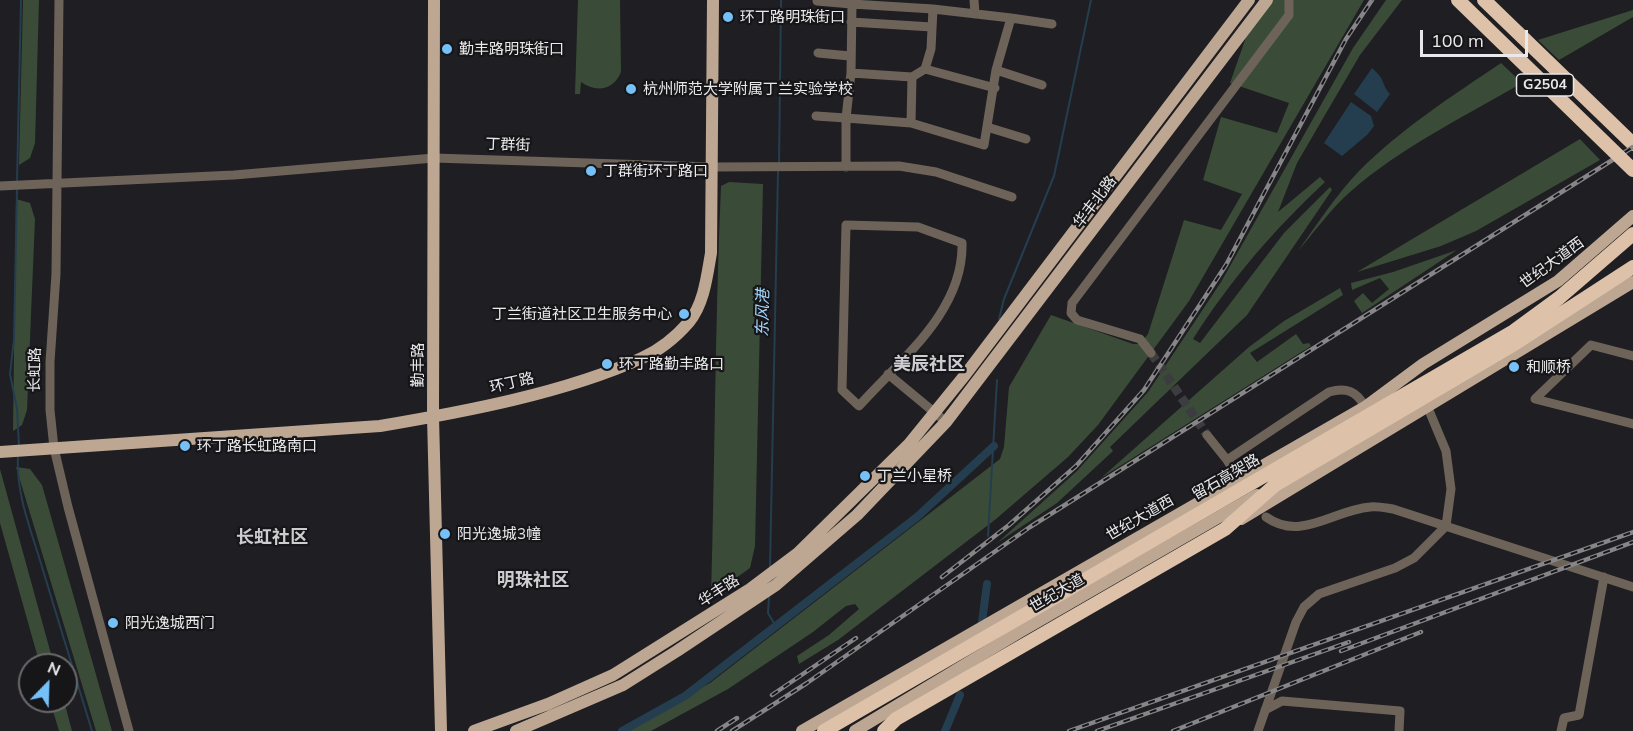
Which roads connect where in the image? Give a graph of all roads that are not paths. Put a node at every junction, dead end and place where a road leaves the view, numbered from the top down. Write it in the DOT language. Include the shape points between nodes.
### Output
graph roads {
  1 [pos="59,0"];
  2 [pos="434,0"];
  3 [pos="713,0"];
  4 [pos="974,0"];
  5 [pos="1250,0"];
  6 [pos="1267,0"];
  7 [pos="1289,0"];
  8 [pos="1458,0"];
  9 [pos="1484,0"];
  10 [pos="817,1"];
  11 [pos="852,4"];
  12 [pos="933,9"];
  13 [pos="975,14"];
  14 [pos="1011,18"];
  15 [pos="851,22"];
  16 [pos="1052,24"];
  17 [pos="932,27"];
  18 [pos="818,53"];
  19 [pos="850,56"];
  20 [pos="925,69"];
  21 [pos="996,70"];
  22 [pos="851,73"];
  23 [pos="912,77"];
  24 [pos="1042,85"];
  25 [pos="995,88"];
  26 [pos="816,116"];
  27 [pos="846,118"];
  28 [pos="911,123"];
  29 [pos="987,126"];
  30 [pos="1026,139"];
  31 [pos="1633,144"];
  32 [pos="434,158"];
  33 [pos="712,166"];
  34 [pos="846,167"];
  35 [pos="1633,170"];
  36 [pos="55,183"];
  37 [pos="0,186"];
  38 [pos="1012,197"];
  39 [pos="1633,216"];
  40 [pos="1633,234"];
  41 [pos="1633,267"];
  42 [pos="1633,282"];
  43 [pos="1559,298"];
  44 [pos="1150,353"];
  45 [pos="1633,356"];
  46 [pos="888,374"];
  47 [pos="1365,407"];
  48 [pos="1428,408"];
  49 [pos="935,412"];
  50 [pos="433,417"];
  51 [pos="946,422"];
  52 [pos="1633,424"];
  53 [pos="1206,435"];
  54 [pos="54,448"];
  55 [pos="3,452"];
  56 [pos="1227,460"];
  57 [pos="1236,474"];
  58 [pos="1275,484"];
  59 [pos="1266,518"];
  60 [pos="1446,526"];
  61 [pos="1225,529"];
  62 [pos="1193,548"];
  63 [pos="1152,556"];
  64 [pos="1604,577"];
  65 [pos="1633,587"];
  66 [pos="753,595"];
  67 [pos="1265,710"];
  68 [pos="129,731"];
  69 [pos="441,731"];
  70 [pos="474,731"];
  71 [pos="516,731"];
  72 [pos="802,731"];
  73 [pos="824,731"];
  74 [pos="855,731"];
  75 [pos="884,731"];
  76 [pos="1258,731"];
  77 [pos="1399,731"];
  78 [pos="1561,731"];
  1 -- 36 [label="street, 长虹路"];
  2 -- 32 [label="main road, 勤丰路"];
  3 -- 33 [label="main road, 环丁路"];
  4 -- 13 [label="street"];
  5 -- 49 [label="main road, 华丰北路"];
  6 -- 51 [label="main road, 华丰北路"];
  7 -- 44 [label="street" via="1289,15 1072,303 1071,313 1077,320 1140,339"];
  8 -- 35 [label="highway, G2504, bridge"];
  9 -- 31 [label="highway, G2504"];
  10 -- 11 [label="street"];
  11 -- 12 [label="street"];
  11 -- 15 [label="street"];
  12 -- 13 [label="street"];
  12 -- 17 [label="street"];
  13 -- 14 [label="street"];
  14 -- 16 [label="street"];
  14 -- 21 [label="street"];
  15 -- 17 [label="street"];
  15 -- 19 [label="street"];
  17 -- 20 [label="street" via="932,49"];
  18 -- 19 [label="street"];
  19 -- 22 [label="street"];
  20 -- 23 [label="street"];
  20 -- 25 [label="street"];
  21 -- 24 [label="street"];
  21 -- 25 [label="street"];
  22 -- 23 [label="street"];
  22 -- 27 [label="street"];
  23 -- 28 [label="street"];
  25 -- 29 [label="street"];
  26 -- 27 [label="street"];
  27 -- 28 [label="street"];
  27 -- 34 [label="street"];
  28 -- 29 [label="street" via="984,145"];
  29 -- 30 [label="street"];
  32 -- 33 [label="street, 丁群街"];
  32 -- 36 [label="street, 丁群街" via="234,175"];
  32 -- 50 [label="main road, 勤丰路"];
  33 -- 34 [label="street, 丁群街"];
  33 -- 50 [label="main road, 环丁路" via="711,253 705,290 690,320 669,342 643,358 566,384"];
  34 -- 38 [label="street, 丁群街" via="899,166 936,172"];
  36 -- 37 [label="street, 丁群街"];
  36 -- 54 [label="street, 长虹路" via="56,274 50,362"];
  39 -- 47 [label="main road, 世纪大道西" via="1558,281 1423,364"];
  40 -- 43 [label="highway, 留石高架路"];
  41 -- 58 [label="highway, 留石高架路" via="1516,343"];
  42 -- 48 [label="main road"];
  43 -- 47 [label="highway"];
  43 -- 73 [label="highway, 留石高架路" via="1514,332"];
  45 -- 52 [label="street" via="1591,345 1535,399"];
  46 -- 46 [label="street" via="933,327 950,297 963,264 962,243 918,227 846,225 842,390 859,406"];
  46 -- 49 [label="street"];
  47 -- 56 [label="street" via="1351,391 1329,392"];
  47 -- 72 [label="main road, 世纪大道西"];
  48 -- 60 [label="street" via="1446,451 1451,489"];
  48 -- 61 [label="main road"];
  49 -- 51 [label="street"];
  49 -- 66 [label="main road, 华丰路" via="902,451"];
  50 -- 54 [label="main road, 环丁路" via="380,426"];
  50 -- 69 [label="main road, 勤丰路"];
  51 -- 66 [label="main road, 华丰路" via="857,515 776,585"];
  53 -- 56 [label="street"];
  54 -- 55 [label="main road, 环丁路"];
  54 -- 68 [label="street, 长虹路"];
  56 -- 57 [label="street"];
  58 -- 61 [label="highway, 留石高架路"];
  58 -- 63 [label="main road, 世纪大道"];
  59 -- 60 [label="street" via="1293,529 1369,507 1393,509"];
  60 -- 64 [label="street"];
  60 -- 67 [label="street" via="1414,558 1319,594 1304,608"];
  61 -- 62 [label="highway, 留石高架路"];
  62 -- 63 [label="main road"];
  62 -- 75 [label="highway, 留石高架路" via="896,718"];
  63 -- 74 [label="main road, 世纪大道"];
  64 -- 65 [label="street"];
  64 -- 78 [label="street" via="1579,715 1564,718"];
  66 -- 70 [label="main road, 华丰路" via="613,675"];
  66 -- 71 [label="main road, 华丰路" via="623,685"];
  67 -- 76 [label="street"];
  67 -- 77 [label="street" via="1282,701 1400,711"];
}
